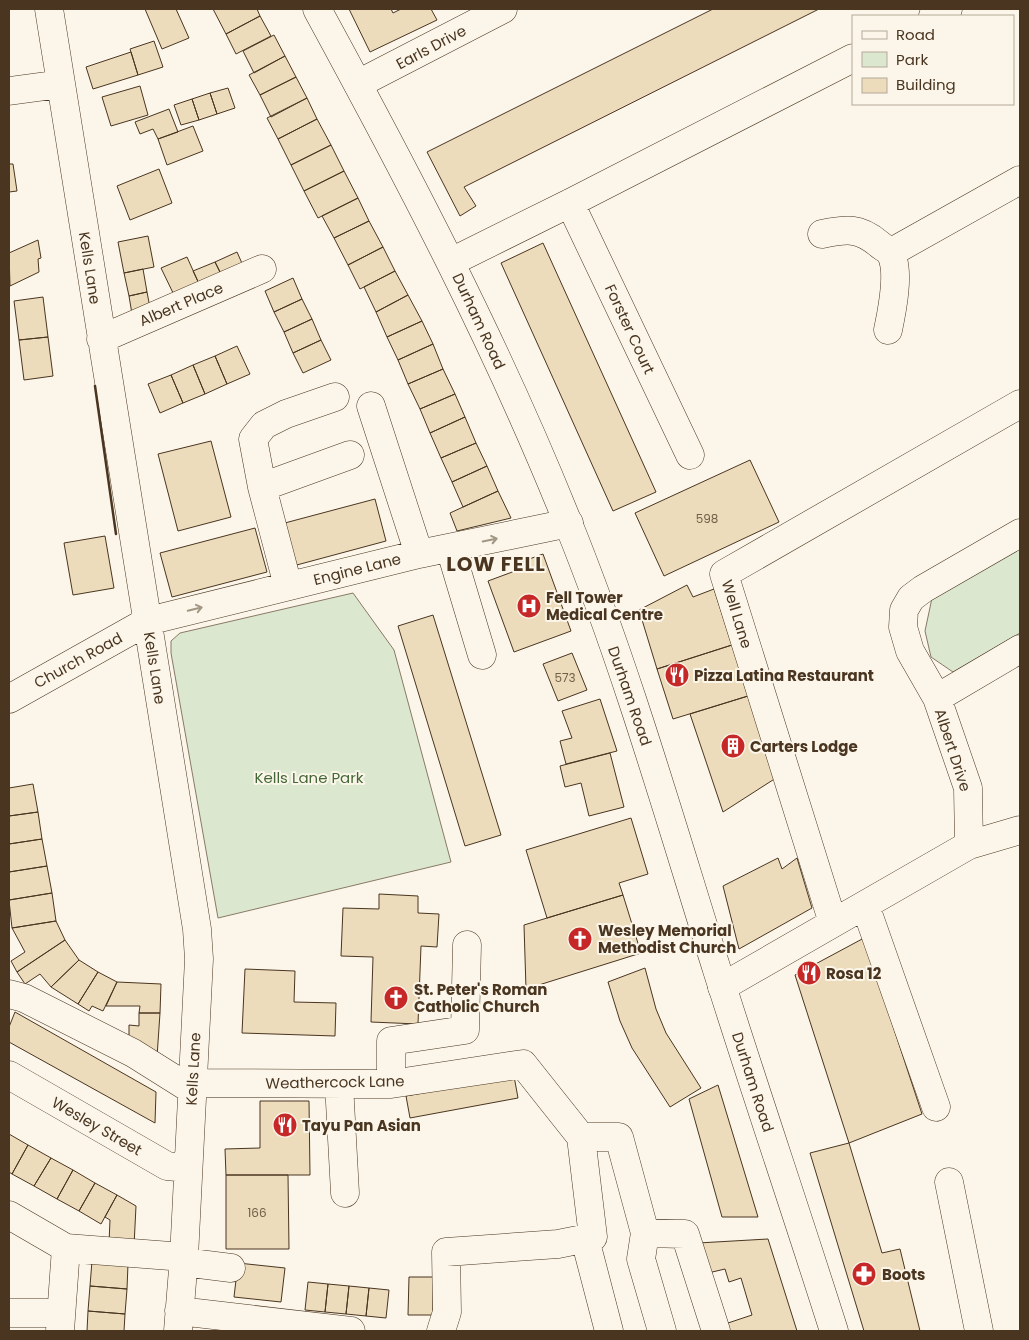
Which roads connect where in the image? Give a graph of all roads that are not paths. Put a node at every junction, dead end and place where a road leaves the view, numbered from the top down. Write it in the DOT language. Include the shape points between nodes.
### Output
graph roads {
  1 [pos="49,9"];
  2 [pos="319,9"];
  3 [pos="503,9"];
  4 [pos="948,9"];
  5 [pos="935,15"];
  6 [pos="852,59"];
  7 [pos="61,84"];
  8 [pos="358,84"];
  9 [pos="9,92"];
  10 [pos="1020,180"];
  11 [pos="570,203"];
  12 [pos="822,234"];
  13 [pos="890,253"];
  14 [pos="451,262"];
  15 [pos="262,269"];
  16 [pos="888,330"];
  17 [pos="101,339"];
  18 [pos="335,397"];
  19 [pos="1020,404"];
  20 [pos="371,406"];
  21 [pos="350,455"];
  22 [pos="690,456"];
  23 [pos="262,487"];
  24 [pos="569,524"];
  25 [pos="1020,533"];
  26 [pos="450,548"];
  27 [pos="419,554"];
  28 [pos="288,586"];
  29 [pos="148,621"];
  30 [pos="1020,649"];
  31 [pos="482,655"];
  32 [pos="937,698"];
  33 [pos="9,699"];
  34 [pos="1020,830"];
  35 [pos="969,845"];
  36 [pos="865,905"];
  37 [pos="833,923"];
  38 [pos="467,945"];
  39 [pos="722,987"];
  40 [pos="9,994"];
  41 [pos="9,1075"];
  42 [pos="339,1084"];
  43 [pos="391,1084"];
  44 [pos="192,1087"];
  45 [pos="936,1107"];
  46 [pos="581,1137"];
  47 [pos="188,1168"];
  48 [pos="949,1182"];
  49 [pos="345,1193"];
  50 [pos="13,1223"];
  51 [pos="645,1234"];
  52 [pos="585,1239"];
  53 [pos="66,1248"];
  54 [pos="183,1260"];
  55 [pos="231,1268"];
  56 [pos="9,1313"];
  57 [pos="178,1321"];
  58 [pos="60,1322"];
  59 [pos="273,1326"];
  60 [pos="351,1331"];
  61 [pos="441,1331"];
  62 [pos="609,1331"];
  63 [pos="662,1331"];
  64 [pos="716,1331"];
  65 [pos="834,1331"];
  66 [pos="979,1331"];
  1 -- 7 [label="street, Kells Lane"];
  2 -- 8 [label="street, Durham Road"];
  3 -- 8 [label="street, Earls Drive"];
  4 -- 5 [label="street"];
  6 -- 11 [label="street"];
  7 -- 9 [label="street"];
  7 -- 17 [label="street, Kells Lane"];
  8 -- 14 [label="street, Durham Road"];
  10 -- 13 [label="street"];
  11 -- 14 [label="street"];
  11 -- 22 [label="street, Forster Court"];
  12 -- 13 [label="street" via="857,231"];
  13 -- 16 [label="street" via="895,275"];
  14 -- 24 [label="street, Durham Road" via="518,404"];
  15 -- 17 [label="street, Albert Place"];
  17 -- 29 [label="street, Kells Lane"];
  18 -- 23 [label="street" via="264,425 253,440"];
  19 -- 37 [label="street, Well Lane" via="724,574"];
  20 -- 27 [label="street"];
  21 -- 23 [label="street"];
  23 -- 28 [label="street"];
  26 -- 24 [label="street, Engine Lane, one-way"];
  24 -- 39 [label="street, Durham Road" via="627,682"];
  25 -- 32 [label="street, Albert Drive" via="923,589 911,598 904,610 903,627 910,651"];
  26 -- 27 [label="street, Engine Lane"];
  26 -- 31 [label="street"];
  27 -- 28 [label="street, Engine Lane"];
  29 -- 28 [label="street, Engine Lane, one-way"];
  29 -- 33 [label="street, Church Road"];
  29 -- 44 [label="street, Kells Lane" via="197,929 199,959"];
  30 -- 32 [label="street"];
  32 -- 35 [label="street, Albert Drive" via="968,788"];
  34 -- 35 [label="street"];
  35 -- 36 [label="street"];
  36 -- 37 [label="street"];
  36 -- 45 [label="street"];
  37 -- 39 [label="street"];
  38 -- 43 [label="street" via="465,1030 391,1041"];
  39 -- 65 [label="street, Durham Road"];
  40 -- 44 [label="street" via="24,998 133,1053"];
  41 -- 47 [label="street, Wesley Street" via="167,1166"];
  42 -- 43 [label="street, Weathercock Lane"];
  42 -- 44 [label="street, Weathercock Lane"];
  42 -- 49 [label="street"];
  43 -- 46 [label="street, Weathercock Lane" via="523,1064"];
  44 -- 47 [label="street, Kells Lane"];
  46 -- 51 [label="street" via="619,1137"];
  46 -- 52 [label="street" via="593,1237"];
  47 -- 54 [label="street, Kells Lane"];
  48 -- 66 [label="street"];
  50 -- 53 [label="street"];
  51 -- 63 [label="street" via="641,1259"];
  51 -- 64 [label="street" via="685,1234"];
  52 -- 61 [label="street" via="446,1252 447,1312"];
  52 -- 62 [label="street"];
  53 -- 54 [label="street"];
  53 -- 58 [label="street"];
  54 -- 55 [label="street"];
  54 -- 57 [label="street, Kells Lane"];
  56 -- 58 [label="street"];
  57 -- 59 [label="street"];
  59 -- 60 [label="street"];
}
